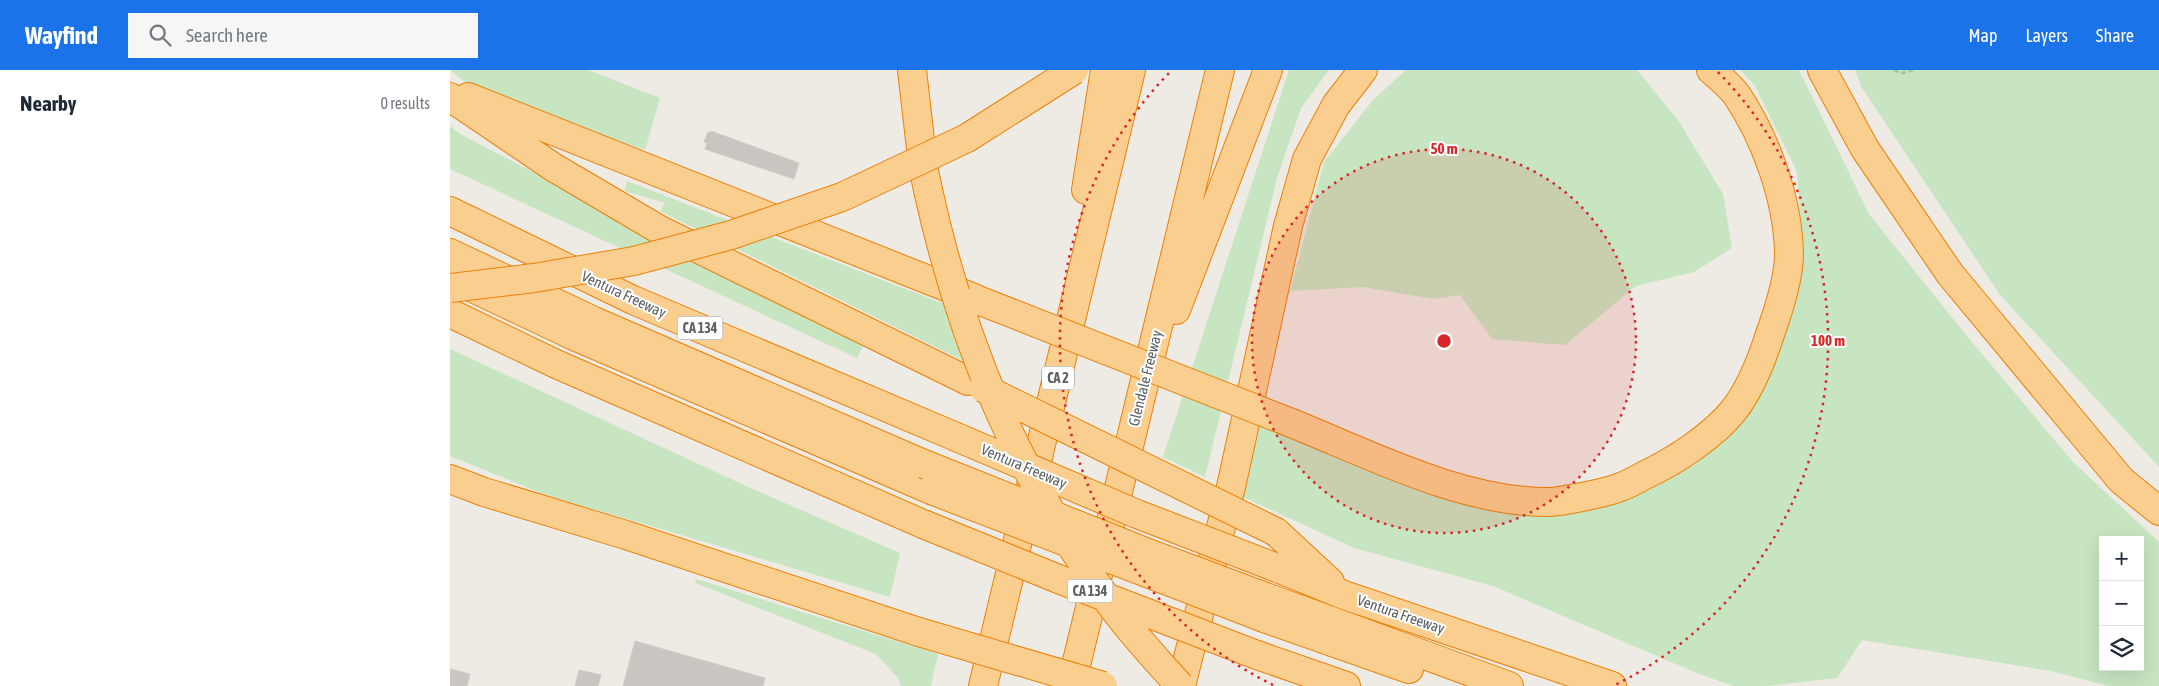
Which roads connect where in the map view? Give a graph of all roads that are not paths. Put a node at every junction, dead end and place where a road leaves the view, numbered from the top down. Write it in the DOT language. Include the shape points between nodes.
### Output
graph roads {
  1 [pos="912,70"];
  2 [pos="1074,70"];
  3 [pos="1105,70"];
  4 [pos="1131,70"];
  5 [pos="1220,70"];
  6 [pos="1268,70"];
  7 [pos="1362,70"];
  8 [pos="1711,70"];
  9 [pos="1822,70"];
  10 [pos="450,90"];
  11 [pos="450,97"];
  12 [pos="450,211"];
  13 [pos="450,253"];
  14 [pos="450,277"];
  15 [pos="450,288"];
  16 [pos="450,313"];
  17 [pos="1054,396"];
  18 [pos="1136,416"];
  19 [pos="450,478"];
  20 [pos="2159,511"];
  21 [pos="1344,594"];
  22 [pos="1265,607"];
  23 [pos="983,686"];
  24 [pos="1071,686"];
  25 [pos="1104,686"];
  26 [pos="1180,686"];
  27 [pos="1346,686"];
  28 [pos="1456,686"];
  29 [pos="1509,686"];
  30 [pos="1612,686"];
  1 -- 26 [label="highway, bridge" via="921,157 928,190 948,271 980,369 1017,452 1069,544 1110,604"];
  2 -- 15 [label="highway, bridge" via="967,138 842,197 731,235 634,261"];
  3 -- 17 [label="highway"];
  4 -- 17 [label="highway, CA 2"];
  5 -- 18 [label="highway, Glendale Freeway"];
  6 -- 18 [label="highway"];
  7 -- 26 [label="highway" via="1336,105 1308,159 1288,226 1231,487"];
  8 -- 10 [label="highway, bridge" via="1735,92 1757,130 1771,163 1784,214 1789,255 1779,309 1760,366 1734,410 1700,441 1666,465 1617,489 1552,502 1500,498 1411,471"];
  9 -- 20 [label="highway" via="1865,149 1950,274 2121,480"];
  11 -- 21 [label="highway, bridge" via="552,167 660,230 1276,532"];
  12 -- 21 [label="highway, Ventura Freeway / CA 134, bridge" via="633,300 1137,514"];
  13 -- 22 [label="highway, bridge" via="594,320 924,464 1148,553"];
  14 -- 22 [label="highway, bridge" via="583,340 931,490"];
  16 -- 27 [label="highway, CA 134, bridge" via="556,364 923,524 1070,584"];
  17 -- 23 [label="highway, CA 2"];
  18 -- 24 [label="highway, Glendale Freeway"];
  19 -- 25 [label="highway, bridge" via="484,492 626,535 919,632"];
  21 -- 30 [label="highway, Ventura Freeway / CA 134"];
  22 -- 28 [label="highway"];
  22 -- 29 [label="highway"];
}
